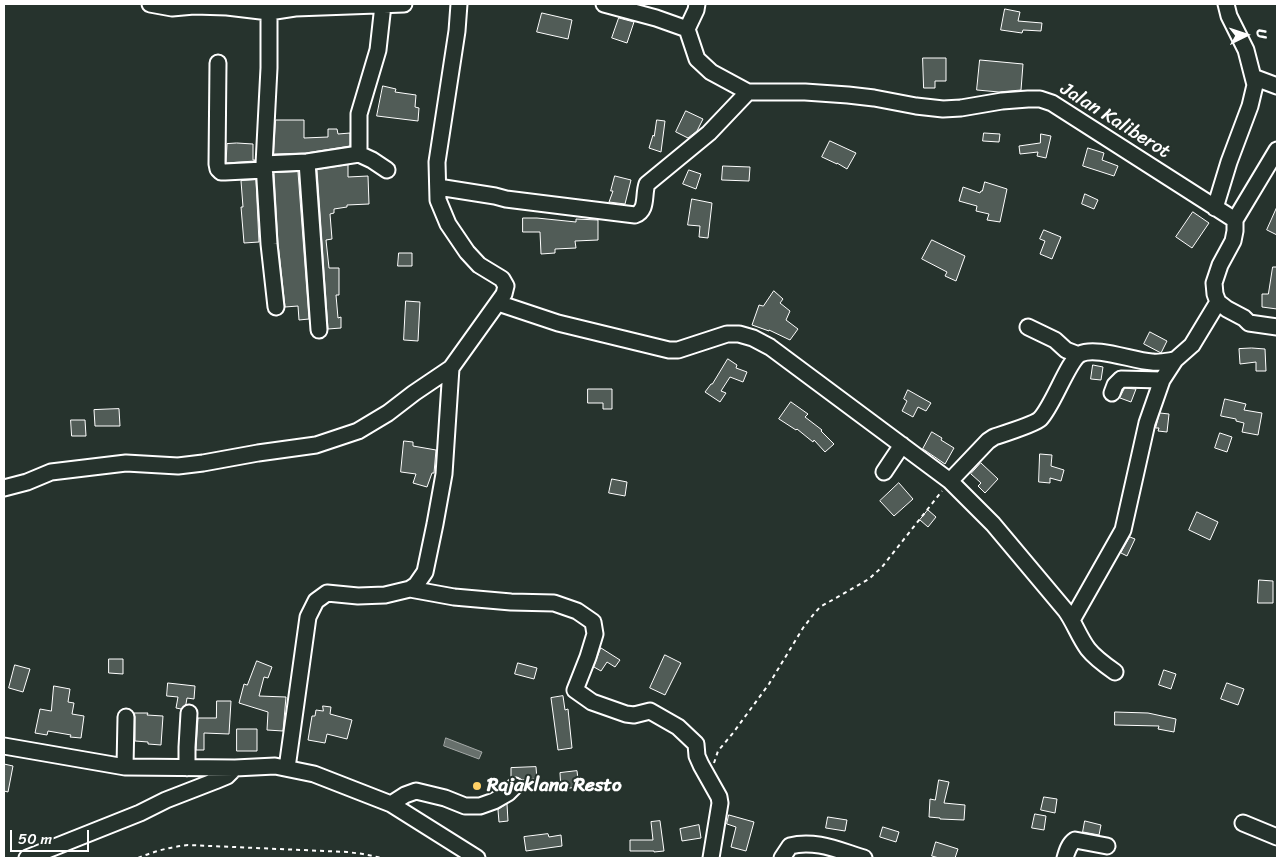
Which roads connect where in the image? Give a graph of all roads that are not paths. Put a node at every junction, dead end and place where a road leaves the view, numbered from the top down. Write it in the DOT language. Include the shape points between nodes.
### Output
graph roads {
  1 [pos="150,4"];
  2 [pos="404,4"];
  3 [pos="459,4"];
  4 [pos="604,4"];
  5 [pos="697,4"];
  6 [pos="1226,4"];
  7 [pos="384,5"];
  8 [pos="269,12"];
  9 [pos="688,29"];
  10 [pos="218,63"];
  11 [pos="1253,77"];
  12 [pos="1277,86"];
  13 [pos="748,92"];
  14 [pos="1277,150"];
  15 [pos="359,154"];
  16 [pos="307,162"];
  17 [pos="264,167"];
  18 [pos="388,170"];
  19 [pos="438,187"];
  20 [pos="1216,208"];
  21 [pos="1235,220"];
  22 [pos="1218,302"];
  23 [pos="498,303"];
  24 [pos="276,308"];
  25 [pos="1277,327"];
  26 [pos="1028,328"];
  27 [pos="319,330"];
  28 [pos="1079,355"];
  29 [pos="1175,360"];
  30 [pos="451,368"];
  31 [pos="1162,380"];
  32 [pos="1112,393"];
  33 [pos="902,445"];
  34 [pos="884,472"];
  35 [pos="950,481"];
  36 [pos="4,488"];
  37 [pos="410,589"];
  38 [pos="1072,620"];
  39 [pos="1115,672"];
  40 [pos="189,714"];
  41 [pos="126,717"];
  42 [pos="4,746"];
  43 [pos="125,767"];
  44 [pos="187,768"];
  45 [pos="235,768"];
  46 [pos="287,768"];
  47 [pos="515,786"];
  48 [pos="391,804"];
  49 [pos="1243,823"];
  50 [pos="1277,837"];
  51 [pos="1107,846"];
  52 [pos="27,858"];
  53 [pos="478,858"];
  54 [pos="712,858"];
  55 [pos="782,858"];
  56 [pos="864,858"];
  57 [pos="1065,858"];
  1 -- 8 [label="street" via="172,8 227,7"];
  2 -- 7 [label="street"];
  3 -- 19 [label="street" via="437,162"];
  4 -- 9 [label="street"];
  5 -- 9 [label="street"];
  6 -- 11 [label="street" via="1246,50"];
  7 -- 8 [label="street"];
  7 -- 15 [label="street" via="378,50 359,114"];
  8 -- 17 [label="street"];
  9 -- 13 [label="street, Jalan Kaliberot" via="697,59 711,72"];
  10 -- 17 [label="street" via="218,169 225,172"];
  11 -- 12 [label="street"];
  11 -- 20 [label="street" via="1255,85 1250,106"];
  13 -- 19 [label="street" via="709,133 647,184 640,214 506,199"];
  13 -- 20 [label="street, Jalan Kaliberot" via="848,95 943,109 1040,99 1052,103"];
  14 -- 21 [label="street"];
  15 -- 16 [label="street"];
  15 -- 18 [label="street"];
  16 -- 17 [label="street"];
  16 -- 27 [label="street"];
  17 -- 24 [label="street"];
  19 -- 23 [label="street" via="438,200 448,224 466,252 479,265 502,279 506,286"];
  20 -- 21 [label="street, Jalan Kaliberot"];
  21 -- 22 [label="street" via="1233,241 1214,283"];
  22 -- 25 [label="street" via="1249,323"];
  22 -- 29 [label="street" via="1192,345"];
  23 -- 30 [label="street"];
  23 -- 33 [label="street" via="558,323 669,350 727,334 753,338 770,347"];
  26 -- 28 [label="street"];
  28 -- 29 [label="street" via="1101,352 1134,360"];
  28 -- 35 [label="street" via="1039,421 988,441"];
  29 -- 31 [label="street"];
  30 -- 36 [label="street" via="388,413 358,430 316,445 178,466 126,463 51,472"];
  30 -- 37 [label="street" via="444,474 435,524 425,572"];
  31 -- 32 [label="street" via="1121,379"];
  31 -- 38 [label="street" via="1147,423 1123,530"];
  33 -- 34 [label="street"];
  33 -- 35 [label="street"];
  35 -- 38 [label="street" via="993,524"];
  37 -- 46 [label="street" via="385,595 327,593 316,601 308,617"];
  37 -- 54 [label="street" via="454,597 554,603 577,611 593,622 595,634 576,690 592,702 626,714 650,710 678,727 696,744 697,756 720,803"];
  38 -- 39 [label="street" via="1086,647"];
  40 -- 44 [label="street"];
  41 -- 43 [label="street"];
  42 -- 43 [label="street"];
  43 -- 44 [label="street"];
  44 -- 45 [label="street"];
  45 -- 46 [label="street"];
  45 -- 52 [label="street" via="215,782"];
  46 -- 48 [label="street" via="335,781"];
  47 -- 48 [label="street" via="494,801 480,806 465,806 416,792"];
  48 -- 53 [label="street"];
  49 -- 50 [label="street"];
  51 -- 57 [label="street" via="1075,840 1068,847"];
  55 -- 56 [label="street" via="790,846 800,843 826,846"];
}
